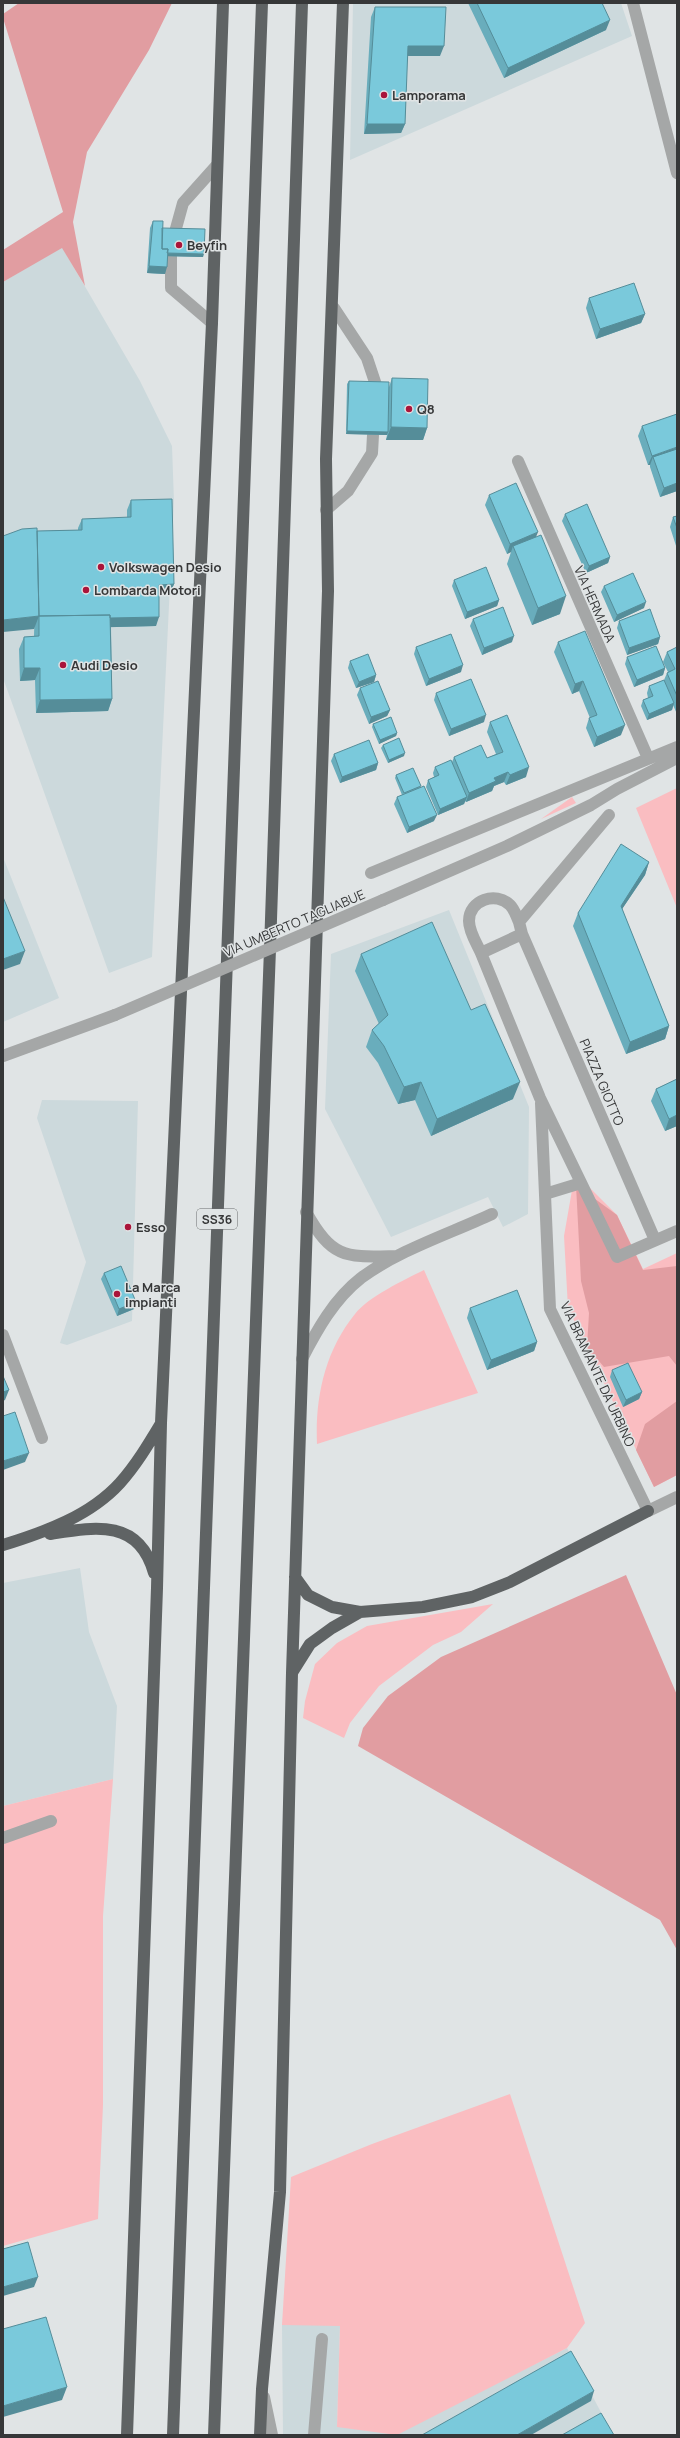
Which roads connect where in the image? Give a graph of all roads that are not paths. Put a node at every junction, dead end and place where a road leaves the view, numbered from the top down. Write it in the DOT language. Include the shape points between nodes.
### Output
graph roads {
  1 [pos="223,3"];
  2 [pos="262,3"];
  3 [pos="302,3"];
  4 [pos="343,3"];
  5 [pos="633,3"];
  6 [pos="217,165"];
  7 [pos="677,173"];
  8 [pos="175,232"];
  9 [pos="170,256"];
  10 [pos="334,308"];
  11 [pos="212,323"];
  12 [pos="376,385"];
  13 [pos="373,435"];
  14 [pos="518,461"];
  15 [pos="326,510"];
  16 [pos="677,747"];
  17 [pos="648,758"];
  18 [pos="677,758"];
  19 [pos="581,787"];
  20 [pos="591,805"];
  21 [pos="608,815"];
  22 [pos="371,873"];
  23 [pos="519,922"];
  24 [pos="522,934"];
  25 [pos="481,953"];
  26 [pos="3,1056"];
  27 [pos="540,1098"];
  28 [pos="581,1183"];
  29 [pos="545,1194"];
  30 [pos="306,1212"];
  31 [pos="492,1214"];
  32 [pos="677,1231"];
  33 [pos="655,1240"];
  34 [pos="399,1256"];
  35 [pos="3,1335"];
  36 [pos="302,1359"];
  37 [pos="161,1423"];
  38 [pos="42,1438"];
  39 [pos="677,1497"];
  40 [pos="648,1511"];
  41 [pos="31,1537"];
  42 [pos="3,1546"];
  43 [pos="295,1577"];
  44 [pos="157,1588"];
  45 [pos="360,1612"];
  46 [pos="292,1672"];
  47 [pos="51,1821"];
  48 [pos="3,1838"];
  49 [pos="322,2339"];
  50 [pos="262,2390"];
  51 [pos="127,2435"];
  52 [pos="173,2435"];
  53 [pos="214,2435"];
  54 [pos="260,2435"];
  55 [pos="272,2435"];
  56 [pos="314,2435"];
  1 -- 6 [label="highway"];
  2 -- 52 [label="highway, SS36"];
  3 -- 53 [label="highway" via="270,949"];
  4 -- 10 [label="highway"];
  5 -- 7 [label="street"];
  6 -- 8 [label="street" via="183,203"];
  6 -- 11 [label="highway"];
  9 -- 11 [label="street" via="171,288"];
  10 -- 12 [label="street" via="367,358"];
  10 -- 15 [label="highway"];
  11 -- 37 [label="highway"];
  13 -- 15 [label="street" via="372,453 348,491"];
  14 -- 17 [label="street, VIA HERMADA"];
  15 -- 30 [label="highway" via="328,591"];
  16 -- 17 [label="street, VIA UMBERTO TAGLIABUE"];
  17 -- 19 [label="street, VIA UMBERTO TAGLIABUE"];
  18 -- 20 [label="street, VIA UMBERTO TAGLIABUE"];
  19 -- 20 [label="street"];
  19 -- 22 [label="street, VIA UMBERTO TAGLIABUE"];
  20 -- 26 [label="street, VIA UMBERTO TAGLIABUE, bridge" via="507,846 115,1015"];
  21 -- 23 [label="street"];
  23 -- 24 [label="street"];
  23 -- 25 [label="street" via="511,906 499,899 486,899 475,906 470,915 470,929"];
  24 -- 25 [label="street"];
  24 -- 33 [label="street, PIAZZA GIOTTO"];
  25 -- 27 [label="street, VIA BRAMANTE DA URBINO"];
  27 -- 28 [label="street, VIA BRAMANTE DA URBINO"];
  27 -- 29 [label="street, VIA BRAMANTE DA URBINO"];
  28 -- 29 [label="street"];
  28 -- 33 [label="street, VIA BRAMANTE DA URBINO" via="617,1257"];
  29 -- 40 [label="street, VIA BRAMANTE DA URBINO" via="550,1308"];
  30 -- 34 [label="street" via="316,1230 334,1250 359,1256"];
  30 -- 36 [label="highway"];
  31 -- 34 [label="street"];
  32 -- 33 [label="street, VIA BRAMANTE DA URBINO"];
  34 -- 36 [label="street" via="360,1279 340,1299 321,1323"];
  35 -- 38 [label="street"];
  36 -- 43 [label="highway"];
  37 -- 41 [label="highway" via="144,1452 120,1484 91,1507"];
  37 -- 44 [label="highway"];
  39 -- 40 [label="street"];
  40 -- 45 [label="highway" via="510,1582 472,1596 423,1607"];
  41 -- 42 [label="highway"];
  41 -- 44 [label="highway" via="103,1527 131,1537 144,1548 150,1559"];
  43 -- 45 [label="highway" via="308,1595 332,1607"];
  43 -- 46 [label="highway"];
  44 -- 51 [label="highway"];
  45 -- 46 [label="highway" via="310,1644"];
  46 -- 50 [label="highway" via="280,2192"];
  47 -- 48 [label="street"];
  49 -- 56 [label="street"];
  50 -- 54 [label="highway"];
  50 -- 55 [label="street"];
}
